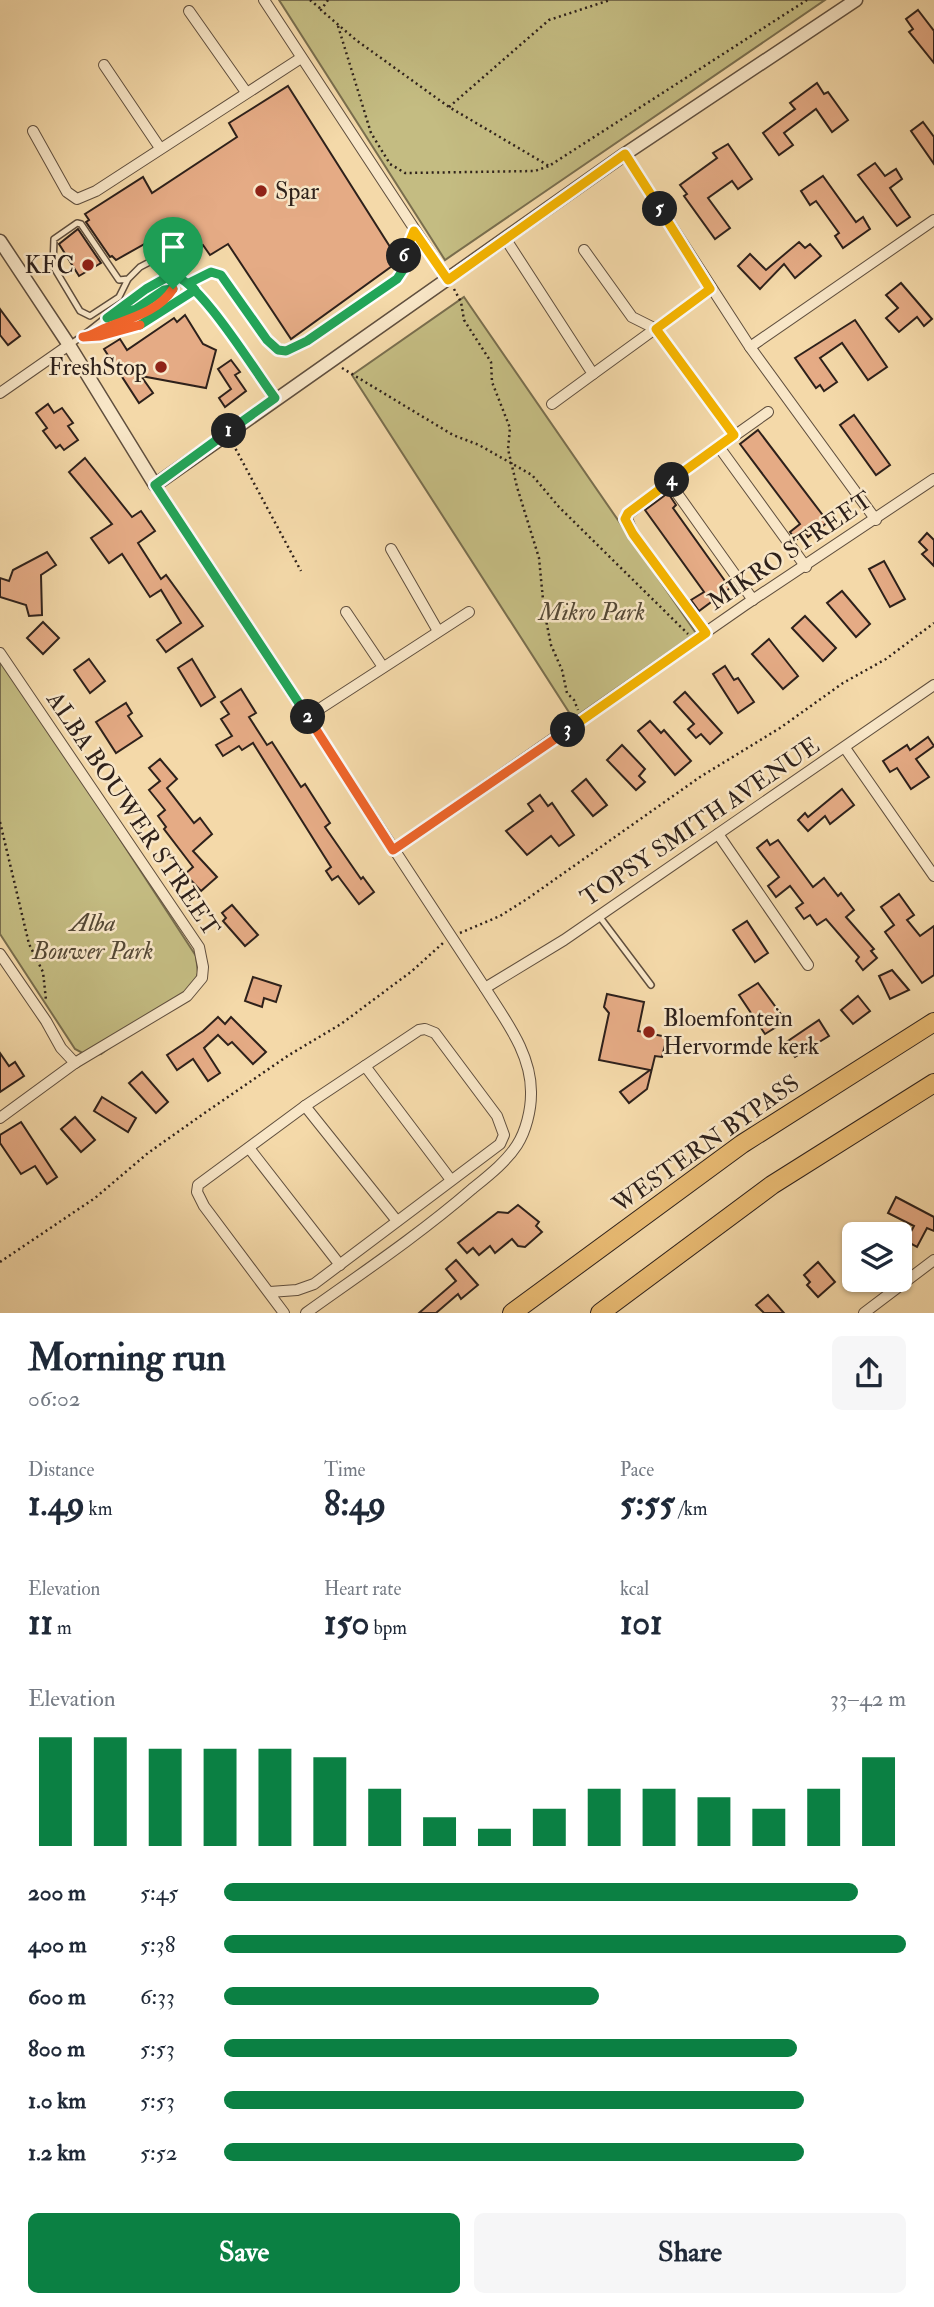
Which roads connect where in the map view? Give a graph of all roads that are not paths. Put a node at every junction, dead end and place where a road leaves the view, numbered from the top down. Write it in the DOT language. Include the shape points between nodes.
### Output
graph roads {
  1 [pos="264,0"];
  2 [pos="856,0"];
  3 [pos="189,11"];
  4 [pos="301,58"];
  5 [pos="104,65"];
  6 [pos="246,92"];
  7 [pos="33,131"];
  8 [pos="160,148"];
  9 [pos="625,154"];
  10 [pos="934,219"];
  11 [pos="414,231"];
  12 [pos="505,238"];
  13 [pos="0,241"];
  14 [pos="584,250"];
  15 [pos="178,275"];
  16 [pos="128,279"];
  17 [pos="448,280"];
  18 [pos="189,283"];
  19 [pos="710,289"];
  20 [pos="195,290"];
  21 [pos="107,318"];
  22 [pos="656,329"];
  23 [pos="83,337"];
  24 [pos="69,345"];
  25 [pos="750,347"];
  26 [pos="593,374"];
  27 [pos="0,393"];
  28 [pos="275,398"];
  29 [pos="552,404"];
  30 [pos="768,412"];
  31 [pos="734,435"];
  32 [pos="719,447"];
  33 [pos="934,479"];
  34 [pos="669,482"];
  35 [pos="155,485"];
  36 [pos="876,520"];
  37 [pos="391,548"];
  38 [pos="806,567"];
  39 [pos="753,600"];
  40 [pos="346,612"];
  41 [pos="469,612"];
  42 [pos="438,631"];
  43 [pos="706,633"];
  44 [pos="0,653"];
  45 [pos="383,667"];
  46 [pos="934,684"];
  47 [pos="307,717"];
  48 [pos="845,748"];
  49 [pos="718,834"];
  50 [pos="393,850"];
  51 [pos="934,876"];
  52 [pos="599,916"];
  53 [pos="0,954"];
  54 [pos="808,965"];
  55 [pos="651,985"];
  56 [pos="485,988"];
  57 [pos="934,1022"];
  58 [pos="75,1063"];
  59 [pos="365,1066"];
  60 [pos="934,1083"];
  61 [pos="305,1107"];
  62 [pos="0,1118"];
  63 [pos="249,1148"];
  64 [pos="452,1180"];
  65 [pos="397,1221"];
  66 [pos="934,1261"];
  67 [pos="340,1265"];
  68 [pos="270,1292"];
  69 [pos="284,1313"];
  70 [pos="306,1313"];
  71 [pos="512,1313"];
  72 [pos="600,1313"];
  73 [pos="863,1313"];
  1 -- 4 [label="street"];
  2 -- 9 [label="street"];
  3 -- 6 [label="street"];
  4 -- 6 [label="street"];
  4 -- 11 [label="street"];
  5 -- 8 [label="street"];
  6 -- 8 [label="street"];
  7 -- 8 [label="street" via="67,192 77,199"];
  9 -- 12 [label="street"];
  9 -- 19 [label="street"];
  10 -- 25 [label="street"];
  11 -- 17 [label="street"];
  11 -- 18 [label="lane" via="397,279 286,351 267,340 221,275 211,272"];
  12 -- 17 [label="street"];
  12 -- 26 [label="street"];
  13 -- 24 [label="street"];
  14 -- 22 [label="street" via="632,317"];
  15 -- 16 [label="lane" via="176,261 163,254"];
  15 -- 18 [label="lane"];
  15 -- 21 [label="lane" via="159,280"];
  16 -- 16 [label="lane" via="119,297 95,314 86,314 53,265 54,239 77,223 82,225 119,280"];
  17 -- 28 [label="street"];
  18 -- 20 [label="lane"];
  19 -- 22 [label="street"];
  19 -- 25 [label="street"];
  20 -- 23 [label="lane" via="140,325"];
  20 -- 28 [label="lane"];
  21 -- 23 [label="lane"];
  21 -- 23 [label="lane" via="173,289 132,320"];
  22 -- 26 [label="street"];
  22 -- 31 [label="street"];
  23 -- 24 [label="lane"];
  24 -- 27 [label="street"];
  24 -- 35 [label="street"];
  25 -- 36 [label="street"];
  26 -- 29 [label="street"];
  28 -- 35 [label="street"];
  30 -- 31 [label="street"];
  31 -- 32 [label="street"];
  32 -- 34 [label="street"];
  32 -- 38 [label="street"];
  33 -- 36 [label="street, MIKRO STREET"];
  34 -- 39 [label="street"];
  34 -- 43 [label="street" via="625,519"];
  35 -- 47 [label="street"];
  36 -- 38 [label="street, MIKRO STREET"];
  37 -- 42 [label="street"];
  38 -- 39 [label="street, MIKRO STREET"];
  39 -- 43 [label="street, MIKRO STREET"];
  40 -- 45 [label="street"];
  41 -- 42 [label="street"];
  42 -- 45 [label="street"];
  43 -- 50 [label="street, MIKRO STREET"];
  44 -- 58 [label="street, ALBA BOUWER STREET" via="169,900 202,958 202,978 195,990"];
  45 -- 47 [label="street"];
  46 -- 48 [label="street, TOPSY SMITH AVENUE"];
  47 -- 50 [label="street"];
  48 -- 49 [label="street, TOPSY SMITH AVENUE"];
  48 -- 51 [label="street"];
  49 -- 52 [label="street, TOPSY SMITH AVENUE"];
  49 -- 54 [label="street"];
  50 -- 56 [label="street"];
  52 -- 55 [label="lane"];
  52 -- 56 [label="street, TOPSY SMITH AVENUE"];
  53 -- 58 [label="street"];
  56 -- 70 [label="street" via="520,1045 530,1078 530,1110 518,1144 456,1202"];
  57 -- 71 [label="highway, WESTERN BYPASS" via="742,1144"];
  58 -- 62 [label="street, ALBA BOUWER STREET"];
  59 -- 61 [label="street"];
  59 -- 64 [label="street"];
  59 -- 64 [label="street" via="419,1030 431,1031 439,1038 497,1116 504,1135 500,1144"];
  60 -- 72 [label="highway" via="772,1185"];
  61 -- 63 [label="street"];
  61 -- 65 [label="street"];
  63 -- 67 [label="street"];
  63 -- 68 [label="street" via="204,1178 197,1188 204,1206"];
  64 -- 65 [label="street"];
  65 -- 67 [label="street"];
  66 -- 73 [label="street"];
  67 -- 68 [label="street" via="305,1288"];
  68 -- 69 [label="street"];
}
